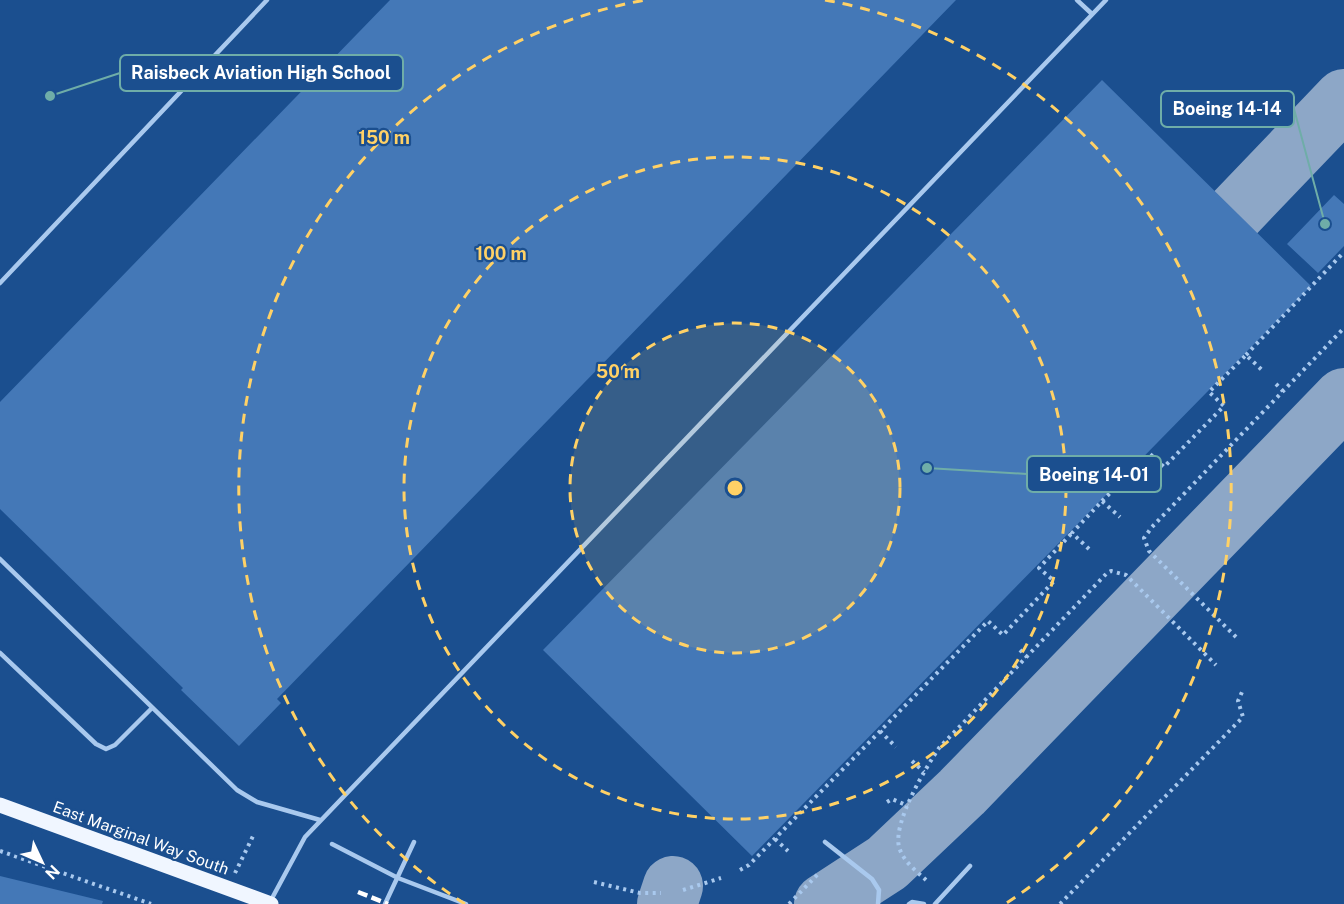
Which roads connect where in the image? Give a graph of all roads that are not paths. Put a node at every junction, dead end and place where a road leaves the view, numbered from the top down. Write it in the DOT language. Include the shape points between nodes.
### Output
graph roads {
  1 [pos="267,0"];
  2 [pos="1077,0"];
  3 [pos="1106,0"];
  4 [pos="1092,14"];
  5 [pos="0,283"];
  6 [pos="0,559"];
  7 [pos="0,653"];
  8 [pos="152,708"];
  9 [pos="0,805"];
  10 [pos="320,820"];
  11 [pos="414,842"];
  12 [pos="825,842"];
  13 [pos="332,844"];
  14 [pos="970,866"];
  15 [pos="398,879"];
  16 [pos="270,904"];
  17 [pos="385,904"];
  18 [pos="466,904"];
  19 [pos="878,904"];
  20 [pos="909,904"];
  21 [pos="924,904"];
  22 [pos="935,904"];
  1 -- 5 [label="lane"];
  2 -- 4 [label="lane"];
  3 -- 4 [label="lane"];
  4 -- 10 [label="lane"];
  6 -- 8 [label="lane"];
  7 -- 8 [label="lane" via="96,744 106,749 115,745"];
  8 -- 10 [label="lane" via="237,790 257,802"];
  9 -- 16 [label="main road, East Marginal Way South"];
  10 -- 16 [label="lane" via="305,837"];
  11 -- 15 [label="lane"];
  12 -- 19 [label="lane" via="872,879 879,890"];
  13 -- 15 [label="lane"];
  14 -- 22 [label="lane"];
  15 -- 17 [label="lane"];
  15 -- 18 [label="lane"];
  20 -- 21 [label="lane"];
}
